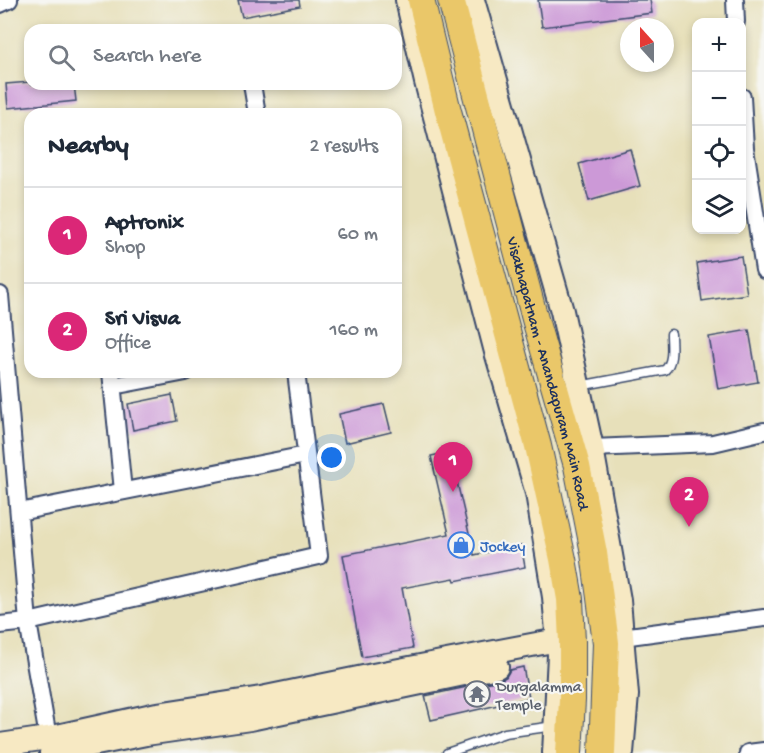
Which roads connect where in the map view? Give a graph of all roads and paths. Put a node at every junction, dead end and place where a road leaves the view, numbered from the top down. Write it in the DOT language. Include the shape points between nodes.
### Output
graph roads {
  1 [pos="9,0"];
  2 [pos="407,0"];
  3 [pos="421,0"];
  4 [pos="451,0"];
  5 [pos="472,0"];
  6 [pos="735,0"];
  7 [pos="0,4"];
  8 [pos="736,18"];
  9 [pos="253,90"];
  10 [pos="255,108"];
  11 [pos="743,126"];
  12 [pos="764,270"];
  13 [pos="0,295"];
  14 [pos="671,334"];
  15 [pos="297,378"];
  16 [pos="112,379"];
  17 [pos="578,386"];
  18 [pos="764,431"];
  19 [pos="592,448"];
  20 [pos="306,455"];
  21 [pos="123,492"];
  22 [pos="19,512"];
  23 [pos="764,618"];
  24 [pos="28,622"];
  25 [pos="0,625"];
  26 [pos="622,637"];
  27 [pos="565,648"];
  28 [pos="556,726"];
  29 [pos="0,745"];
  30 [pos="50,748"];
  31 [pos="764,751"];
  32 [pos="447,753"];
  33 [pos="554,753"];
  34 [pos="569,753"];
  35 [pos="602,753"];
  36 [pos="622,753"];
  37 [pos="748,753"];
  1 -- 7 [label="street"];
  2 -- 27 [label="street" via="490,329 537,493"];
  3 -- 27 [label="main road, Visakhapatnam - Anandapuram Main Road" via="538,446 570,599"];
  4 -- 35 [label="main road, Visakhapatnam - Anandapuram Main Road" via="577,466 606,643"];
  5 -- 17 [label="street" via="562,311"];
  6 -- 8 [label="street"];
  9 -- 10 [label="street"];
  11 -- 12 [label="street"];
  13 -- 22 [label="street"];
  14 -- 17 [label="lane" via="672,357 665,370"];
  15 -- 20 [label="street"];
  16 -- 21 [label="street"];
  17 -- 19 [label="street"];
  18 -- 19 [label="street" via="713,443"];
  19 -- 26 [label="street"];
  20 -- 21 [label="street"];
  20 -- 24 [label="street" via="319,556"];
  21 -- 22 [label="street"];
  22 -- 24 [label="street"];
  23 -- 26 [label="street"];
  24 -- 25 [label="street"];
  24 -- 30 [label="street"];
  26 -- 36 [label="street" via="627,695"];
  27 -- 28 [label="street"];
  27 -- 30 [label="street" via="250,719"];
  27 -- 34 [label="main road, Visakhapatnam - Anandapuram Main Road"];
  28 -- 32 [label="lane" via="505,733"];
  28 -- 33 [label="street"];
  29 -- 30 [label="street"];
  31 -- 37 [label="street"];
}
